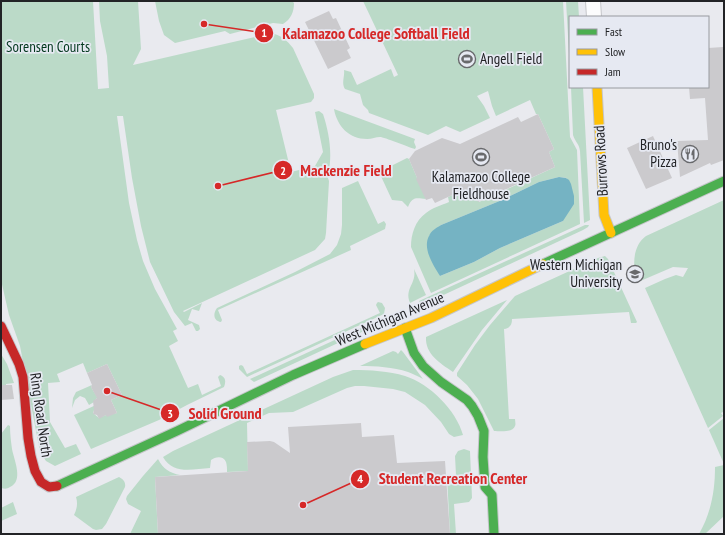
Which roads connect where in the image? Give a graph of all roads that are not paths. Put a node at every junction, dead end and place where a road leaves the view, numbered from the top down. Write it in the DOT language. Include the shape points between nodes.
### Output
graph roads {
  1 [pos="593,1"];
  2 [pos="594,16"];
  3 [pos="598,88"];
  4 [pos="724,181"];
  5 [pos="611,233"];
  6 [pos="1,326"];
  7 [pos="405,328"];
  8 [pos="43,485"];
  9 [pos="494,534"];
  1 -- 2 [label="street"];
  3 -- 5 [label="street, Burrows Road" via="604,215"];
  4 -- 5 [label="street, West Michigan Avenue"];
  5 -- 7 [label="street, West Michigan Avenue" via="432,318"];
  6 -- 8 [label="street, Ring Road North" via="24,377 32,459"];
  7 -- 8 [label="street, West Michigan Avenue" via="293,375 66,482 52,488"];
  7 -- 9 [label="street" via="419,361 428,372 467,400 478,416 484,431 485,487 492,496"];
}
